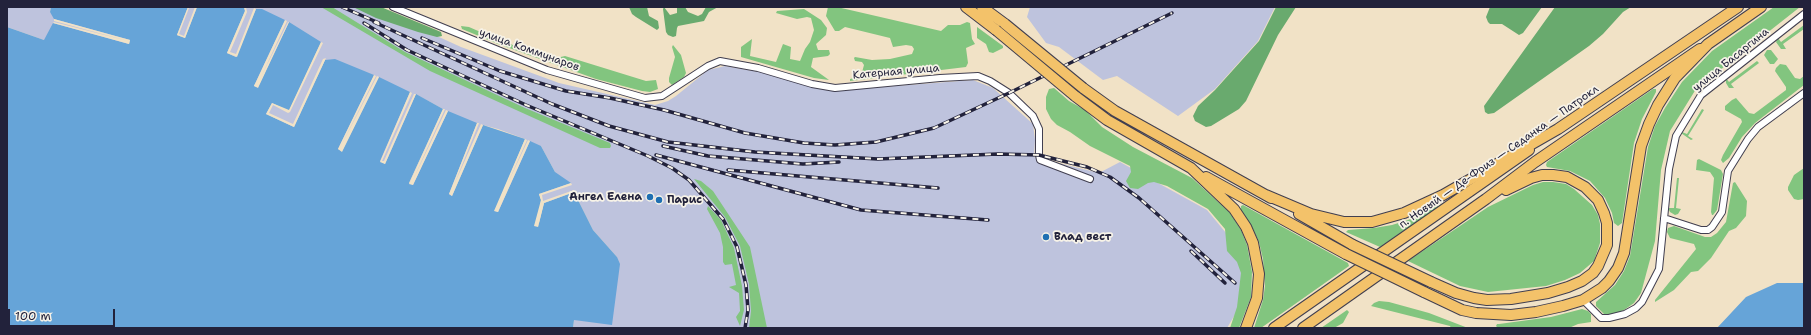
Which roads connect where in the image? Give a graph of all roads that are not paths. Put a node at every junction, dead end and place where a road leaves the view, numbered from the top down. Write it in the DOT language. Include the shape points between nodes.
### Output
graph roads {
  1 [pos="393,7"];
  2 [pos="966,7"];
  3 [pos="982,7"];
  4 [pos="1738,7"];
  5 [pos="1761,7"];
  6 [pos="1804,14"];
  7 [pos="1708,44"];
  8 [pos="1804,93"];
  9 [pos="662,96"];
  10 [pos="1558,129"];
  11 [pos="1195,171"];
  12 [pos="1090,179"];
  13 [pos="1266,195"];
  14 [pos="1486,200"];
  15 [pos="1664,218"];
  16 [pos="1583,300"];
  17 [pos="1246,328"];
  18 [pos="1274,328"];
  19 [pos="1303,328"];
  1 -- 9 [label="street, улица Коммунаров" via="547,70 645,98"];
  2 -- 11 [label="main road, bridge" via="1107,120"];
  3 -- 13 [label="main road, bridge" via="1115,111"];
  4 -- 10 [label="main road, п. Новый — Де-Фриз — Седанка — Патрокл"];
  5 -- 7 [label="main road"];
  6 -- 15 [label="street, улица Басаргина" via="1698,98 1675,139"];
  7 -- 14 [label="main road" via="1535,162"];
  7 -- 16 [label="main road" via="1674,78 1658,104 1641,146 1624,253 1609,281"];
  8 -- 15 [label="street" via="1758,127 1741,150 1728,171 1722,212 1712,227 1701,230"];
  9 -- 12 [label="street, Катерная улица" via="720,61 739,63 835,88 978,76 1009,93 1033,116 1039,129 1040,160"];
  10 -- 13 [label="main road" via="1420,207 1372,222 1332,220"];
  10 -- 18 [label="main road, п. Новый — Де-Фриз — Седанка — Патрокл"];
  11 -- 16 [label="main road, bridge" via="1346,254 1462,310 1493,315 1536,312"];
  11 -- 17 [label="main road" via="1234,209 1253,243 1259,274 1257,298"];
  13 -- 14 [label="main road, bridge" via="1353,245 1456,293 1474,298 1511,299 1548,294 1582,281 1598,266 1607,244 1607,223 1598,200 1585,186 1567,177 1542,175"];
  14 -- 19 [label="main road"];
  15 -- 16 [label="street, улица Басаргина" via="1659,270 1646,297 1636,308 1625,314 1601,318"];
}
